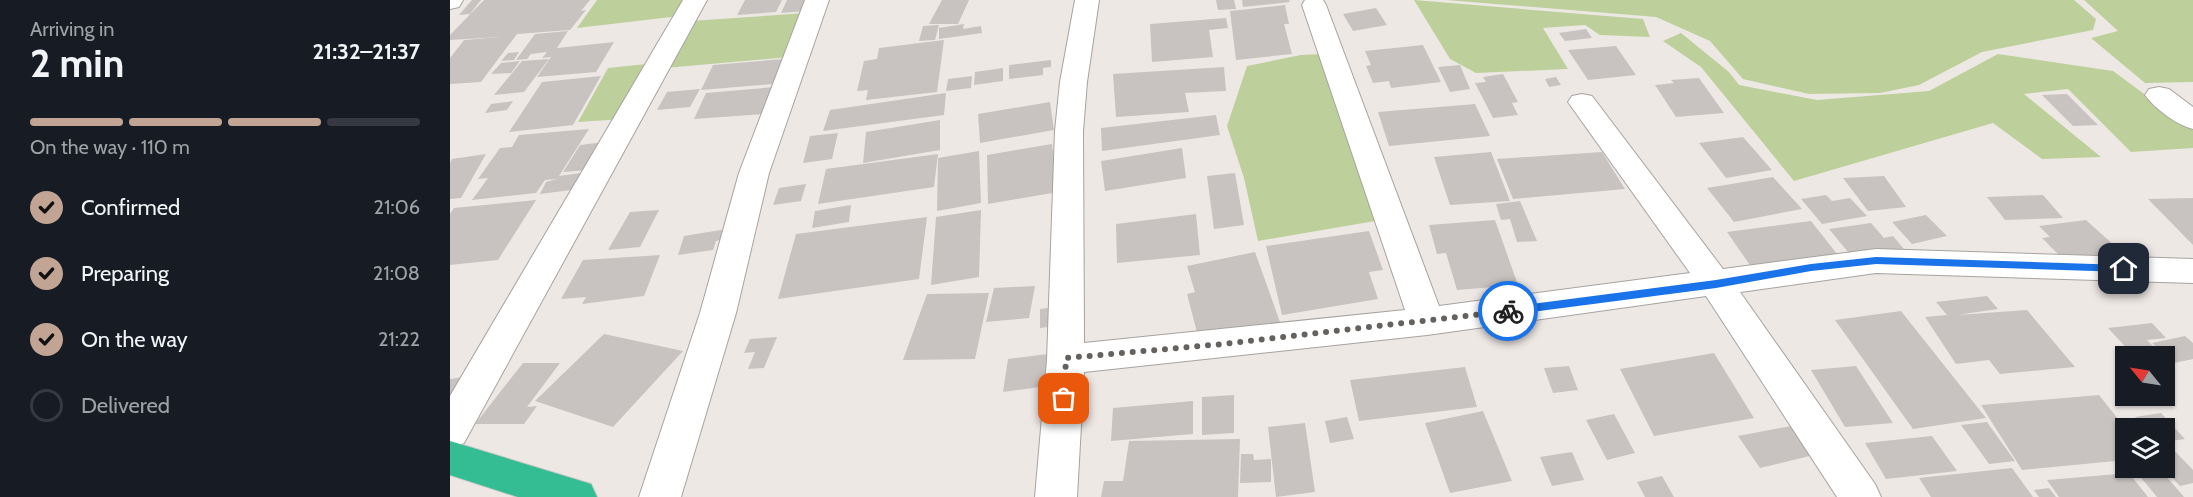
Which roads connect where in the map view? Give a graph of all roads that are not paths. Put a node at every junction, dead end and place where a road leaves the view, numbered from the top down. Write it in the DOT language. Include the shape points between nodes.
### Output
graph roads {
  1 [pos="695,0"];
  2 [pos="817,0"];
  3 [pos="1087,0"];
  4 [pos="1314,5"];
  5 [pos="2159,95"];
  6 [pos="1582,102"];
  7 [pos="2193,120"];
  8 [pos="2193,271"];
  9 [pos="1716,284"];
  10 [pos="1427,321"];
  11 [pos="1066,358"];
  12 [pos="450,431"];
  13 [pos="450,458"];
  14 [pos="576,497"];
  15 [pos="660,497"];
  16 [pos="1056,497"];
  17 [pos="1860,497"];
  1 -- 12 [label="street"];
  2 -- 15 [label="street" via="754,173 718,313"];
  3 -- 11 [label="street" via="1069,130"];
  4 -- 10 [label="street"];
  5 -- 7 [label="street"];
  6 -- 9 [label="street"];
  8 -- 9 [label="street" via="1876,261"];
  9 -- 10 [label="street"];
  9 -- 17 [label="street"];
  10 -- 11 [label="street"];
  11 -- 16 [label="street"];
  13 -- 14 [label="highway"];
}
